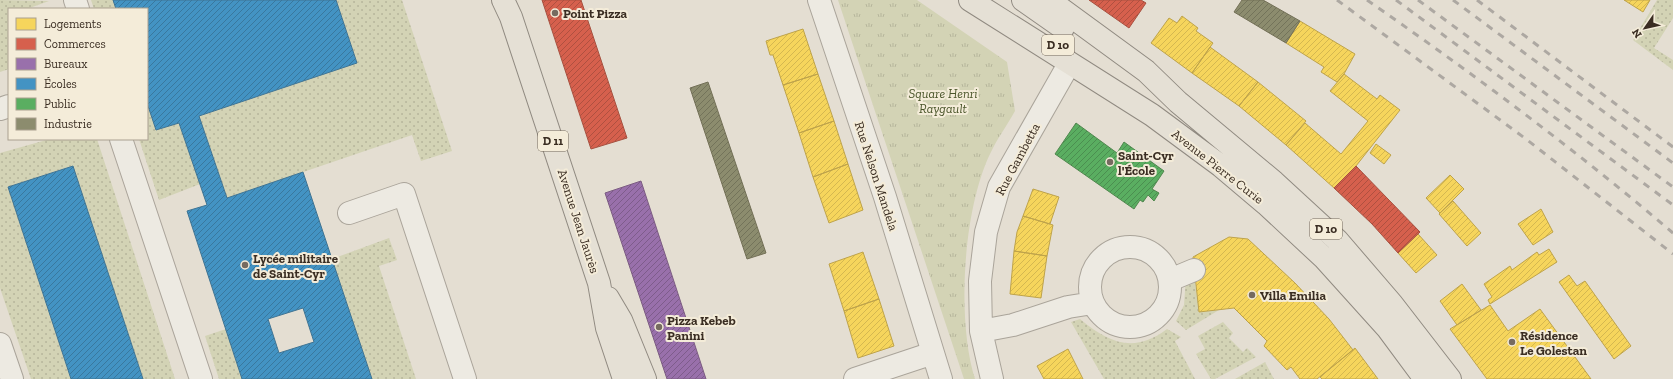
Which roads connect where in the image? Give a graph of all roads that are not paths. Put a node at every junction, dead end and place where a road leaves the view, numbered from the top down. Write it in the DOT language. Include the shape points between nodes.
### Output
graph roads {
  1 [pos="503,0"];
  2 [pos="819,0"];
  3 [pos="970,0"];
  4 [pos="997,0"];
  5 [pos="1023,0"];
  6 [pos="1050,0"];
  7 [pos="1069,64"];
  8 [pos="1117,92"];
  9 [pos="1178,102"];
  10 [pos="121,140"];
  11 [pos="349,212"];
  12 [pos="1194,270"];
  13 [pos="1170,280"];
  14 [pos="599,283"];
  15 [pos="1093,303"];
  16 [pos="981,331"];
  17 [pos="0,344"];
  18 [pos="933,353"];
  19 [pos="12,379"];
  20 [pos="201,379"];
  21 [pos="465,379"];
  22 [pos="624,379"];
  23 [pos="645,379"];
  24 [pos="855,379"];
  25 [pos="941,379"];
  26 [pos="992,379"];
  27 [pos="1425,379"];
  28 [pos="1450,379"];
  1 -- 14 [label="main road, Avenue Jean Jaurès / D 11" via="511,17"];
  2 -- 18 [label="street, Rue Nelson Mandela" via="885,197"];
  3 -- 7 [label="main road, Avenue Pierre Curie / D 10"];
  4 -- 8 [label="main road, D 10" via="1027,20"];
  5 -- 9 [label="main road, D 10" via="1139,82"];
  6 -- 9 [label="main road, Avenue Pierre Curie / D 10" via="1146,71"];
  7 -- 8 [label="main road, Avenue Pierre Curie / D 10"];
  7 -- 16 [label="street, Rue Gambetta" via="999,187 984,246 980,281"];
  8 -- 27 [label="main road, Avenue Pierre Curie / D 10" via="1221,166 1307,242 1388,329"];
  9 -- 28 [label="main road, Avenue Pierre Curie / D 10" via="1274,182 1337,240 1392,304"];
  10 -- 20 [label="street"];
  11 -- 21 [label="street" via="404,194"];
  12 -- 13 [label="street"];
  13 -- 15 [label="street" via="1168,297 1161,311 1149,322 1133,327 1117,325 1102,317"];
  13 -- 15 [label="street" via="1164,265 1149,251 1130,246 1110,251 1096,264 1089,283"];
  14 -- 22 [label="main road, Avenue Jean Jaurès / D 11" via="607,328"];
  14 -- 23 [label="main road, Avenue Jean Jaurès / D 11" via="621,320"];
  15 -- 16 [label="street" via="1068,307 1013,325"];
  16 -- 26 [label="street, Rue Gambetta"];
  17 -- 19 [label="street"];
  18 -- 24 [label="street"];
  18 -- 25 [label="street, Rue Nelson Mandela"];
}
